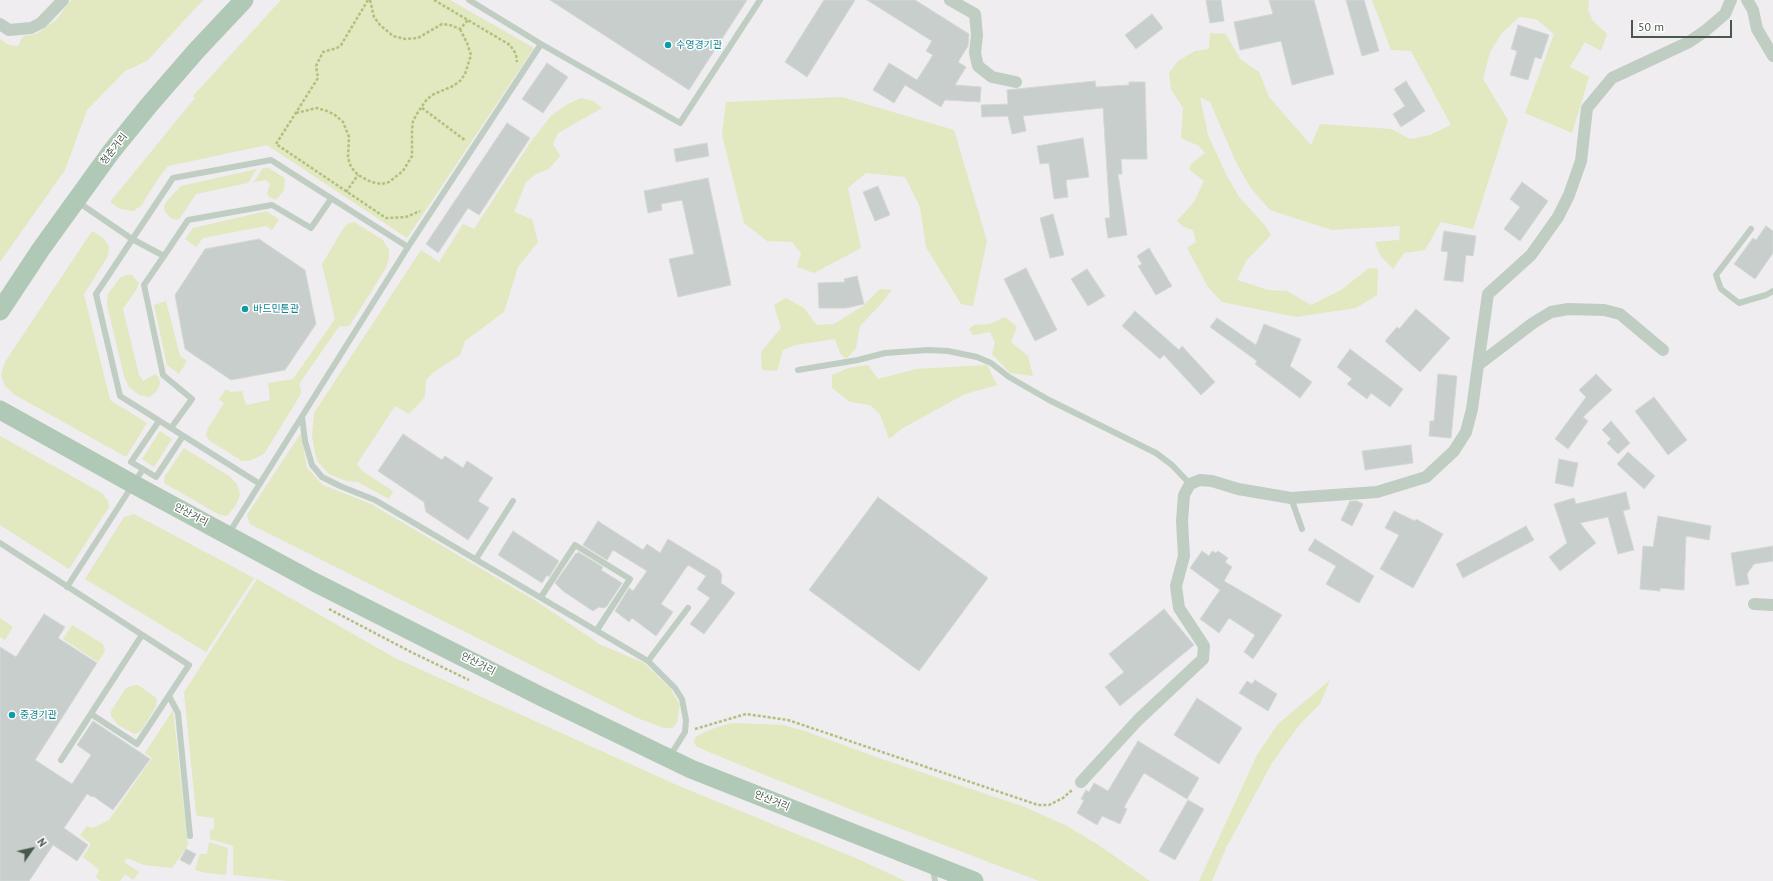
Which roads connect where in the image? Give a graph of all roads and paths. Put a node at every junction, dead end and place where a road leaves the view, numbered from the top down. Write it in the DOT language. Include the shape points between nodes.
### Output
graph roads {
  1 [pos="63,0"];
  2 [pos="244,0"];
  3 [pos="369,0"];
  4 [pos="434,0"];
  5 [pos="469,0"];
  6 [pos="760,0"];
  7 [pos="950,0"];
  8 [pos="1731,0"];
  9 [pos="1747,0"];
  10 [pos="468,20"];
  11 [pos="0,24"];
  12 [pos="460,29"];
  13 [pos="541,44"];
  14 [pos="1773,56"];
  15 [pos="517,66"];
  16 [pos="1016,82"];
  17 [pos="422,108"];
  18 [pos="296,112"];
  19 [pos="464,148"];
  20 [pos="358,175"];
  21 [pos="346,192"];
  22 [pos="331,199"];
  23 [pos="75,200"];
  24 [pos="425,208"];
  25 [pos="1751,229"];
  26 [pos="132,239"];
  27 [pos="408,247"];
  28 [pos="164,256"];
  29 [pos="1773,290"];
  30 [pos="0,311"];
  31 [pos="1663,350"];
  32 [pos="1478,365"];
  33 [pos="798,370"];
  34 [pos="0,410"];
  35 [pos="302,417"];
  36 [pos="159,421"];
  37 [pos="171,428"];
  38 [pos="183,436"];
  39 [pos="138,477"];
  40 [pos="260,484"];
  41 [pos="1190,484"];
  42 [pos="1291,498"];
  43 [pos="513,501"];
  44 [pos="1302,529"];
  45 [pos="228,535"];
  46 [pos="0,543"];
  47 [pos="476,559"];
  48 [pos="67,586"];
  49 [pos="541,597"];
  50 [pos="1754,604"];
  51 [pos="1773,605"];
  52 [pos="688,608"];
  53 [pos="597,630"];
  54 [pos="142,635"];
  55 [pos="648,661"];
  56 [pos="169,696"];
  57 [pos="92,714"];
  58 [pos="685,732"];
  59 [pos="669,758"];
  60 [pos="61,760"];
  61 [pos="1081,782"];
  62 [pos="190,836"];
  63 [pos="934,873"];
  64 [pos="974,881"];
  1 -- 11 [label="street" via="41,23 31,28 9,30"];
  2 -- 23 [label="main road, 청춘거리" via="150,104"];
  3 -- 12 [label="path" via="374,17 393,36 405,39 418,38 442,24 450,24"];
  3 -- 18 [label="path" via="341,45 323,52 316,66 318,78"];
  4 -- 10 [label="path"];
  5 -- 13 [label="lane"];
  6 -- 13 [label="lane" via="680,123"];
  7 -- 16 [label="street" via="975,14 975,53 978,66 992,77"];
  8 -- 32 [label="street" via="1725,14 1705,31 1689,42 1612,78 1587,108 1581,161 1558,217 1531,255 1488,294"];
  9 -- 14 [label="street" via="1757,29"];
  10 -- 12 [label="path"];
  10 -- 15 [label="path" via="510,45 516,54"];
  12 -- 17 [label="path" via="471,55 465,74 453,86 434,94"];
  13 -- 27 [label="lane"];
  17 -- 19 [label="path" via="468,142"];
  17 -- 20 [label="path" via="413,121 412,156 403,171 382,184"];
  18 -- 20 [label="path" via="317,108 327,111 342,122 350,137 348,158"];
  18 -- 21 [label="path" via="276,144"];
  20 -- 21 [label="path"];
  21 -- 24 [label="path" via="386,218 406,217"];
  22 -- 26 [label="lane" via="271,160 173,178"];
  22 -- 27 [label="lane"];
  22 -- 28 [label="lane" via="311,228 272,206 188,220"];
  23 -- 26 [label="lane"];
  23 -- 30 [label="main road, 청춘거리"];
  25 -- 29 [label="lane" via="1716,276 1722,289 1739,303 1766,295"];
  26 -- 28 [label="lane"];
  26 -- 36 [label="lane" via="96,294 120,396"];
  27 -- 35 [label="lane"];
  28 -- 37 [label="lane" via="144,285 163,375 192,399"];
  31 -- 32 [label="street" via="1620,314 1604,310 1568,309 1551,312 1533,323"];
  32 -- 42 [label="street" via="1466,432 1454,452 1426,477 1378,492"];
  33 -- 41 [label="lane" via="885,353 921,350 948,351 977,357 991,363 1009,377 1049,400 1156,453"];
  34 -- 39 [label="main road, 안산거리"];
  35 -- 40 [label="lane"];
  35 -- 47 [label="lane" via="312,465 322,477 375,500"];
  36 -- 37 [label="lane"];
  36 -- 39 [label="lane" via="131,462"];
  37 -- 38 [label="lane"];
  38 -- 39 [label="lane" via="156,477"];
  38 -- 40 [label="lane"];
  39 -- 45 [label="main road, 안산거리"];
  39 -- 48 [label="lane"];
  40 -- 45 [label="lane"];
  41 -- 42 [label="street" via="1200,480 1212,481 1238,489"];
  41 -- 61 [label="street" via="1184,495 1184,556 1176,586 1179,608 1204,646 1202,659 1138,720"];
  42 -- 44 [label="lane"];
  43 -- 47 [label="lane"];
  45 -- 59 [label="main road, 안산거리" via="540,696"];
  46 -- 48 [label="lane"];
  47 -- 49 [label="lane"];
  48 -- 54 [label="lane"];
  49 -- 53 [label="lane"];
  49 -- 53 [label="lane" via="575,545 630,579"];
  50 -- 51 [label="street"];
  52 -- 55 [label="lane"];
  53 -- 55 [label="lane"];
  54 -- 56 [label="lane" via="189,665"];
  54 -- 57 [label="lane"];
  55 -- 58 [label="lane" via="675,688 682,699 686,720"];
  56 -- 57 [label="lane" via="137,744"];
  56 -- 62 [label="lane" via="178,713"];
  57 -- 60 [label="lane"];
  58 -- 59 [label="lane"];
  58 -- 61 [label="path" via="746,714 788,720 1038,805 1049,805 1063,798"];
  59 -- 63 [label="main road, 안산거리"];
  63 -- 64 [label="main road, 안산거리"];
}
